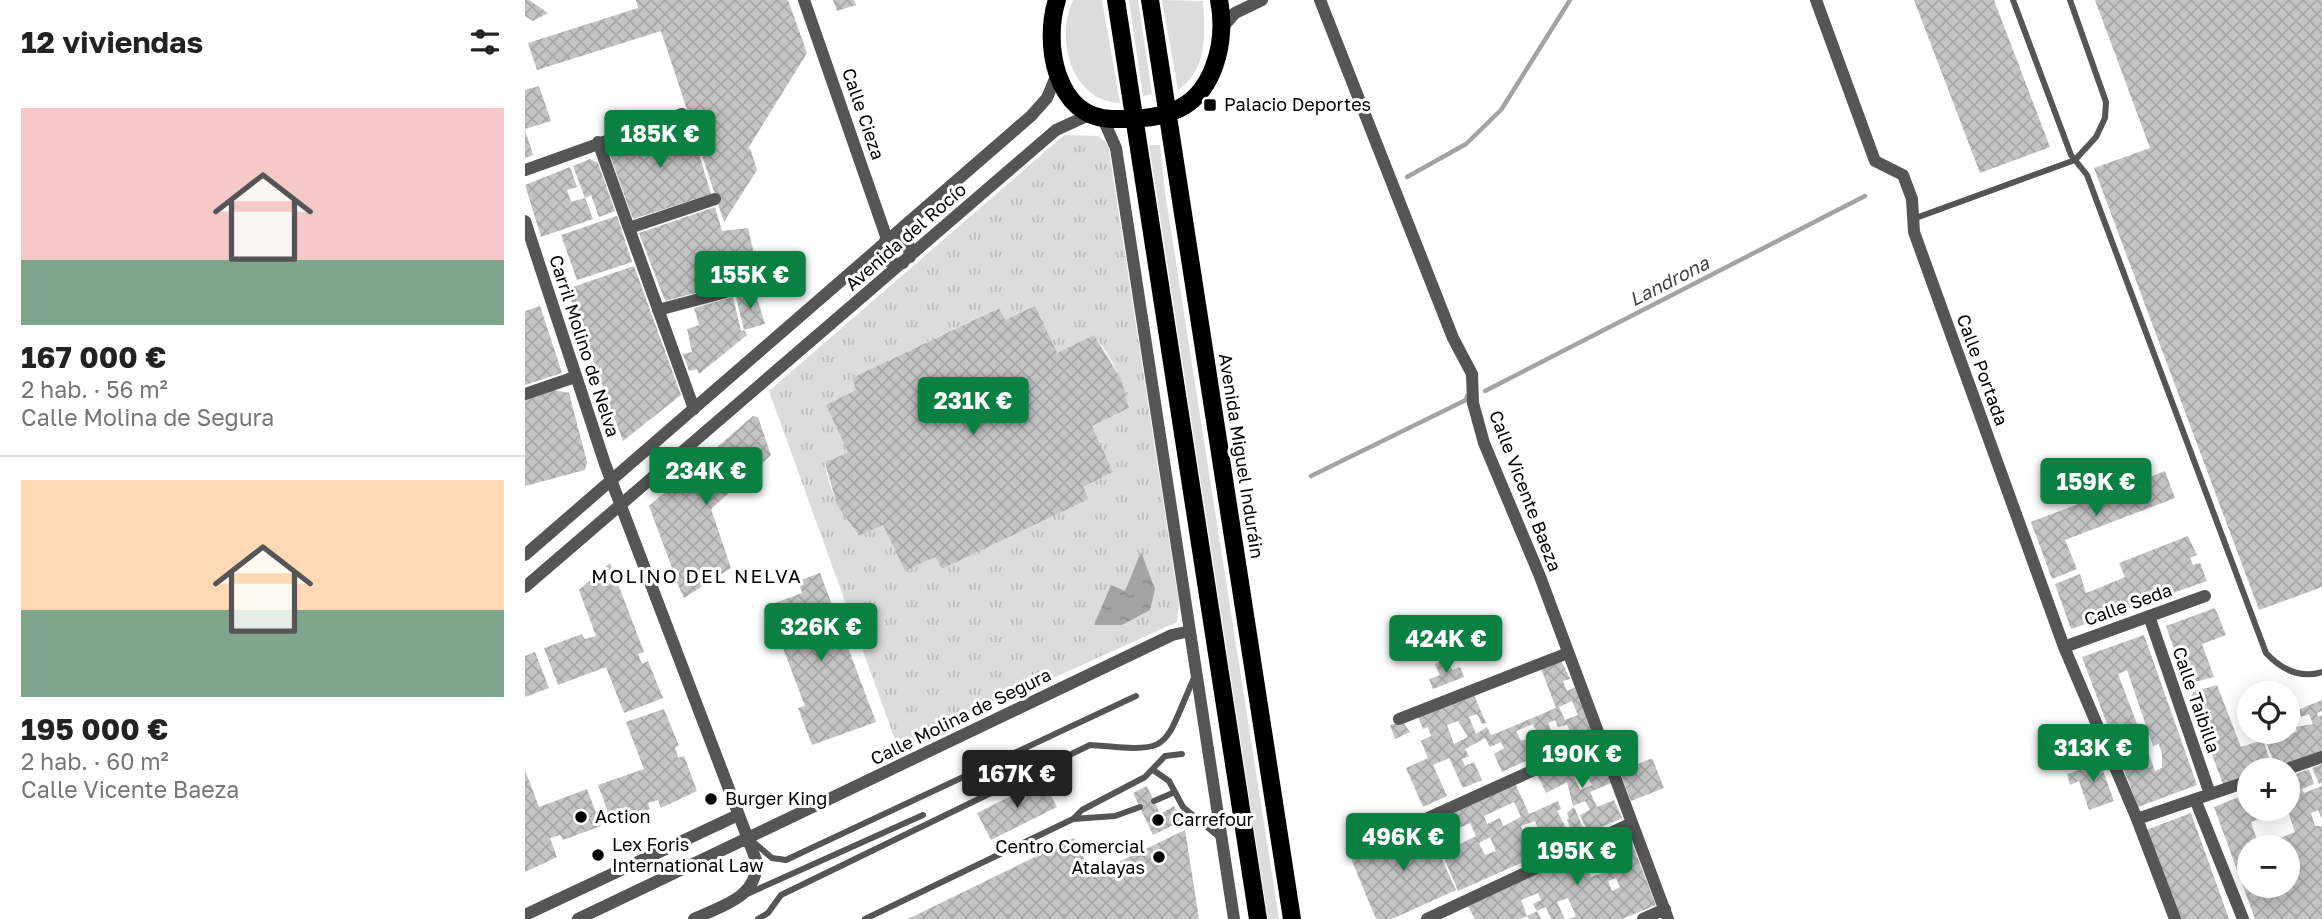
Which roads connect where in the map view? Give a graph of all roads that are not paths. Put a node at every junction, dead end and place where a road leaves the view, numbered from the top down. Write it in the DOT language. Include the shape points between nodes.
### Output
graph roads {
  1 [pos="804,0"];
  2 [pos="1058,0"];
  3 [pos="1116,0"];
  4 [pos="1150,0"];
  5 [pos="1219,0"];
  6 [pos="1262,0"];
  7 [pos="1320,0"];
  8 [pos="1816,0"];
  9 [pos="2013,0"];
  10 [pos="2070,0"];
  11 [pos="1221,29"];
  12 [pos="1057,74"];
  13 [pos="682,114"];
  14 [pos="1167,114"];
  15 [pos="1097,117"];
  16 [pos="1135,118"];
  17 [pos="598,142"];
  18 [pos="2075,160"];
  19 [pos="525,170"];
  20 [pos="715,199"];
  21 [pos="1913,219"];
  22 [pos="525,221"];
  23 [pos="629,228"];
  24 [pos="887,240"];
  25 [pos="907,260"];
  26 [pos="756,284"];
  27 [pos="658,310"];
  28 [pos="575,377"];
  29 [pos="525,394"];
  30 [pos="694,409"];
  31 [pos="612,481"];
  32 [pos="622,504"];
  33 [pos="525,555"];
  34 [pos="525,587"];
  35 [pos="2204,597"];
  36 [pos="2149,616"];
  37 [pos="1190,631"];
  38 [pos="2064,647"];
  39 [pos="1568,653"];
  40 [pos="2322,672"];
  41 [pos="1196,673"];
  42 [pos="1136,696"];
  43 [pos="1399,719"];
  44 [pos="1600,740"];
  45 [pos="1182,754"];
  46 [pos="2322,757"];
  47 [pos="2300,765"];
  48 [pos="1153,770"];
  49 [pos="2237,785"];
  50 [pos="1175,792"];
  51 [pos="2210,794"];
  52 [pos="2195,799"];
  53 [pos="1154,801"];
  54 [pos="1140,807"];
  55 [pos="739,815"];
  56 [pos="923,815"];
  57 [pos="1428,818"];
  58 [pos="1073,819"];
  59 [pos="2137,819"];
  60 [pos="1632,824"];
  61 [pos="748,837"];
  62 [pos="1221,839"];
  63 [pos="733,900"];
  64 [pos="1666,914"];
  65 [pos="525,915"];
  66 [pos="578,919"];
  67 [pos="694,919"];
  68 [pos="758,919"];
  69 [pos="865,919"];
  70 [pos="1234,919"];
  71 [pos="1258,919"];
  72 [pos="1292,919"];
  73 [pos="1427,919"];
  74 [pos="1643,919"];
  75 [pos="2175,919"];
  76 [pos="2243,919"];
  1 -- 24 [label="street, Calle Cieza"];
  2 -- 12 [label="main road" via="1051,37"];
  3 -- 16 [label="main road"];
  4 -- 14 [label="main road, Avenida Miguel Induráin"];
  5 -- 11 [label="main road"];
  6 -- 11 [label="street" via="1235,13"];
  7 -- 39 [label="street, Calle Vicente Baeza" via="1453,338 1472,374 1473,403 1484,443"];
  8 -- 21 [label="street, Calle Portada" via="1875,161 1903,175"];
  9 -- 18 [label="lane"];
  10 -- 18 [label="lane" via="2106,102 2096,137"];
  11 -- 14 [label="main road" via="1207,81 1192,100"];
  12 -- 15 [label="main road" via="1072,99"];
  12 -- 24 [label="street, Avenida del Rocío" via="1041,107"];
  13 -- 17 [label="street"];
  14 -- 16 [label="main road"];
  14 -- 72 [label="main road, Avenida Miguel Induráin"];
  15 -- 16 [label="main road"];
  15 -- 25 [label="street, Avenida del Rocío" via="1056,130"];
  15 -- 37 [label="street" via="1116,148"];
  16 -- 71 [label="main road"];
  17 -- 19 [label="street"];
  17 -- 23 [label="street"];
  18 -- 21 [label="lane"];
  18 -- 40 [label="lane" via="2087,175 2266,653 2279,667 2299,674"];
  20 -- 23 [label="street"];
  21 -- 38 [label="street, Calle Portada" via="1915,236"];
  22 -- 28 [label="street, Carril Molino de Nelva"];
  23 -- 27 [label="street"];
  24 -- 25 [label="street" via="898,236 908,242"];
  24 -- 25 [label="street" via="882,249 886,260 895,264"];
  24 -- 30 [label="street, Avenida del Rocío"];
  25 -- 32 [label="street, Avenida del Rocío"];
  26 -- 27 [label="street"];
  27 -- 30 [label="street"];
  28 -- 29 [label="street"];
  28 -- 31 [label="street, Carril Molino de Nelva"];
  30 -- 31 [label="street, Avenida del Rocío"];
  31 -- 32 [label="street, Carril Molino de Nelva"];
  31 -- 33 [label="street, Avenida del Rocío"];
  32 -- 34 [label="street, Avenida del Rocío"];
  32 -- 55 [label="street, Carril Molino de Nelva"];
  35 -- 36 [label="street, Calle Seda"];
  36 -- 38 [label="street, Calle Seda"];
  36 -- 51 [label="street, Calle Taibilla"];
  37 -- 41 [label="street"];
  37 -- 61 [label="street, Calle Molina de Segura" via="1172,635"];
  38 -- 59 [label="street, Calle Portada"];
  39 -- 43 [label="street"];
  39 -- 44 [label="street, Calle Vicente Baeza"];
  41 -- 62 [label="street"];
  41 -- 68 [label="lane" via="1162,744 1137,749 1090,745 781,895"];
  42 -- 61 [label="lane" via="786,860 772,858"];
  44 -- 57 [label="street"];
  44 -- 60 [label="street, Calle Vicente Baeza"];
  45 -- 48 [label="lane" via="1165,756"];
  46 -- 47 [label="street"];
  48 -- 50 [label="lane" via="1164,775"];
  48 -- 58 [label="lane"];
  49 -- 51 [label="street"];
  50 -- 53 [label="lane"];
  50 -- 62 [label="lane" via="1183,807"];
  51 -- 52 [label="street"];
  52 -- 59 [label="street"];
  52 -- 76 [label="street"];
  54 -- 58 [label="lane" via="1115,816"];
  55 -- 61 [label="street, Carril Molino de Nelva"];
  55 -- 65 [label="street"];
  56 -- 63 [label="lane"];
  58 -- 69 [label="lane"];
  59 -- 75 [label="street, Calle Portada"];
  60 -- 64 [label="street, Calle Vicente Baeza"];
  60 -- 73 [label="street"];
  61 -- 63 [label="street" via="757,874 751,887"];
  61 -- 66 [label="street, Calle Molina de Segura"];
  62 -- 70 [label="street"];
  63 -- 67 [label="street"];
  64 -- 74 [label="street"];
}
